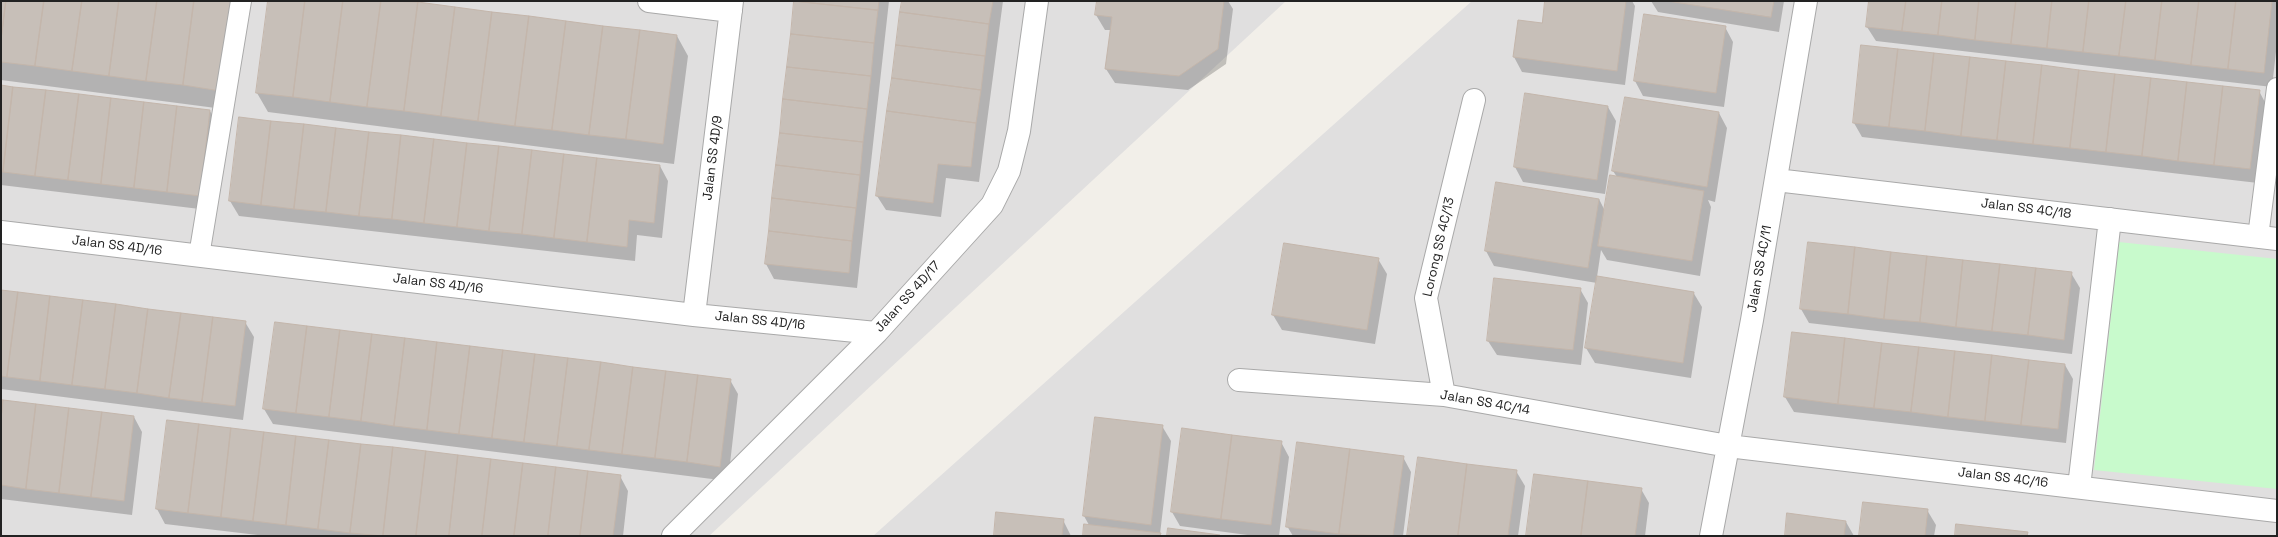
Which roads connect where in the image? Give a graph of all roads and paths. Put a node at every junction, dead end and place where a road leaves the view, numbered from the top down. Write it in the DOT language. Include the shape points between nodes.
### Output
graph roads {
  1 [pos="241,1"];
  2 [pos="649,1"];
  3 [pos="1036,1"];
  4 [pos="1806,1"];
  5 [pos="732,6"];
  6 [pos="2277,88"];
  7 [pos="1474,100"];
  8 [pos="1776,180"];
  9 [pos="2110,219"];
  10 [pos="1,232"];
  11 [pos="2268,238"];
  12 [pos="199,256"];
  13 [pos="694,315"];
  14 [pos="876,333"];
  15 [pos="1239,380"];
  16 [pos="1444,395"];
  17 [pos="1728,446"];
  18 [pos="2079,487"];
  19 [pos="2277,511"];
  20 [pos="673,536"];
  21 [pos="1711,536"];
  1 -- 12 [label="lane"];
  2 -- 5 [label="street"];
  3 -- 14 [label="street, Jalan SS 4D/17" via="1019,131 1010,171 992,205"];
  4 -- 8 [label="street, Jalan SS 4C/11"];
  5 -- 13 [label="street, Jalan SS 4D/9"];
  6 -- 11 [label="lane"];
  7 -- 16 [label="street, Lorong SS 4C/13" via="1426,298"];
  8 -- 9 [label="street, Jalan SS 4C/18"];
  8 -- 17 [label="street, Jalan SS 4C/11"];
  9 -- 11 [label="street, Jalan SS 4C/18"];
  9 -- 18 [label="street"];
  10 -- 12 [label="street, Jalan SS 4D/16"];
  12 -- 13 [label="street, Jalan SS 4D/16"];
  13 -- 14 [label="street, Jalan SS 4D/16"];
  14 -- 20 [label="street, Jalan SS 4D/17"];
  15 -- 16 [label="street, Jalan SS 4C/14"];
  16 -- 17 [label="street, Jalan SS 4C/14"];
  17 -- 18 [label="street, Jalan SS 4C/16"];
  17 -- 21 [label="street, Jalan SS 4C/11"];
  18 -- 19 [label="street, Jalan SS 4C/16"];
}
